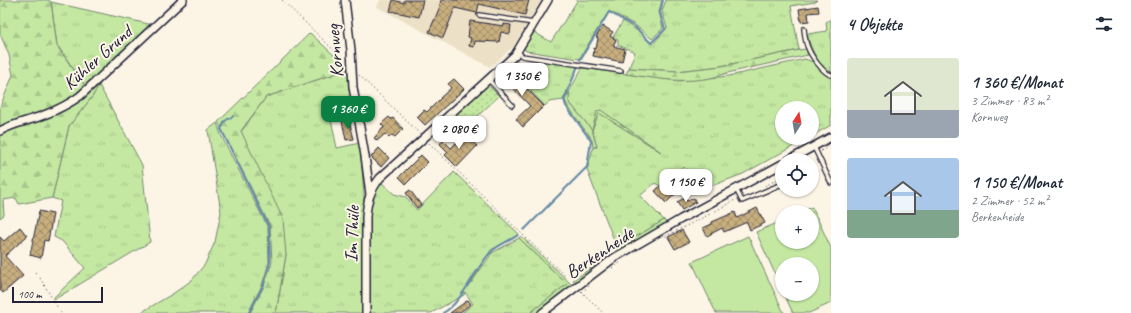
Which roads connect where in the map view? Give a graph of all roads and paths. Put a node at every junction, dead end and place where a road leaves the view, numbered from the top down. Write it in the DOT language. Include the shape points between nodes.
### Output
graph roads {
  1 [pos="183,0"];
  2 [pos="282,0"];
  3 [pos="345,0"];
  4 [pos="548,0"];
  5 [pos="479,15"];
  6 [pos="534,23"];
  7 [pos="804,29"];
  8 [pos="517,51"];
  9 [pos="352,68"];
  10 [pos="621,70"];
  11 [pos="831,75"];
  12 [pos="488,79"];
  13 [pos="512,105"];
  14 [pos="0,131"];
  15 [pos="831,137"];
  16 [pos="424,138"];
  17 [pos="814,147"];
  18 [pos="802,153"];
  19 [pos="775,168"];
  20 [pos="775,180"];
  21 [pos="831,183"];
  22 [pos="764,186"];
  23 [pos="775,187"];
  24 [pos="736,189"];
  25 [pos="370,194"];
  26 [pos="740,196"];
  27 [pos="662,238"];
  28 [pos="626,259"];
  29 [pos="609,271"];
  30 [pos="35,272"];
  31 [pos="592,283"];
  32 [pos="576,287"];
  33 [pos="582,292"];
  34 [pos="61,313"];
  35 [pos="366,313"];
  36 [pos="542,313"];
  37 [pos="603,313"];
  1 -- 14 [label="street, Kühler Grund" via="71,103"];
  2 -- 9 [label="path"];
  3 -- 9 [label="street, Kornweg"];
  4 -- 6 [label="street, Im Thüle"];
  5 -- 6 [label="lane"];
  6 -- 8 [label="street, Im Thüle"];
  7 -- 11 [label="lane" via="808,49 824,72"];
  8 -- 10 [label="lane" via="522,56"];
  8 -- 12 [label="street, Im Thüle"];
  9 -- 16 [label="path"];
  9 -- 25 [label="street, Kornweg"];
  12 -- 13 [label="lane"];
  12 -- 16 [label="street, Im Thüle"];
  15 -- 17 [label="street"];
  16 -- 25 [label="street, Im Thüle" via="380,178"];
  16 -- 32 [label="path"];
  17 -- 18 [label="street"];
  17 -- 21 [label="lane"];
  19 -- 24 [label="street, Berkenheide"];
  20 -- 22 [label="path"];
  23 -- 26 [label="lane" via="742,201"];
  24 -- 26 [label="lane"];
  24 -- 32 [label="street, Berkenheide" via="614,258"];
  25 -- 35 [label="street, Im Thüle" via="366,217"];
  26 -- 27 [label="path"];
  28 -- 29 [label="path"];
  30 -- 34 [label="path"];
  31 -- 33 [label="path"];
  32 -- 33 [label="path"];
  32 -- 36 [label="street, Berkenheide"];
  33 -- 37 [label="path"];
}
